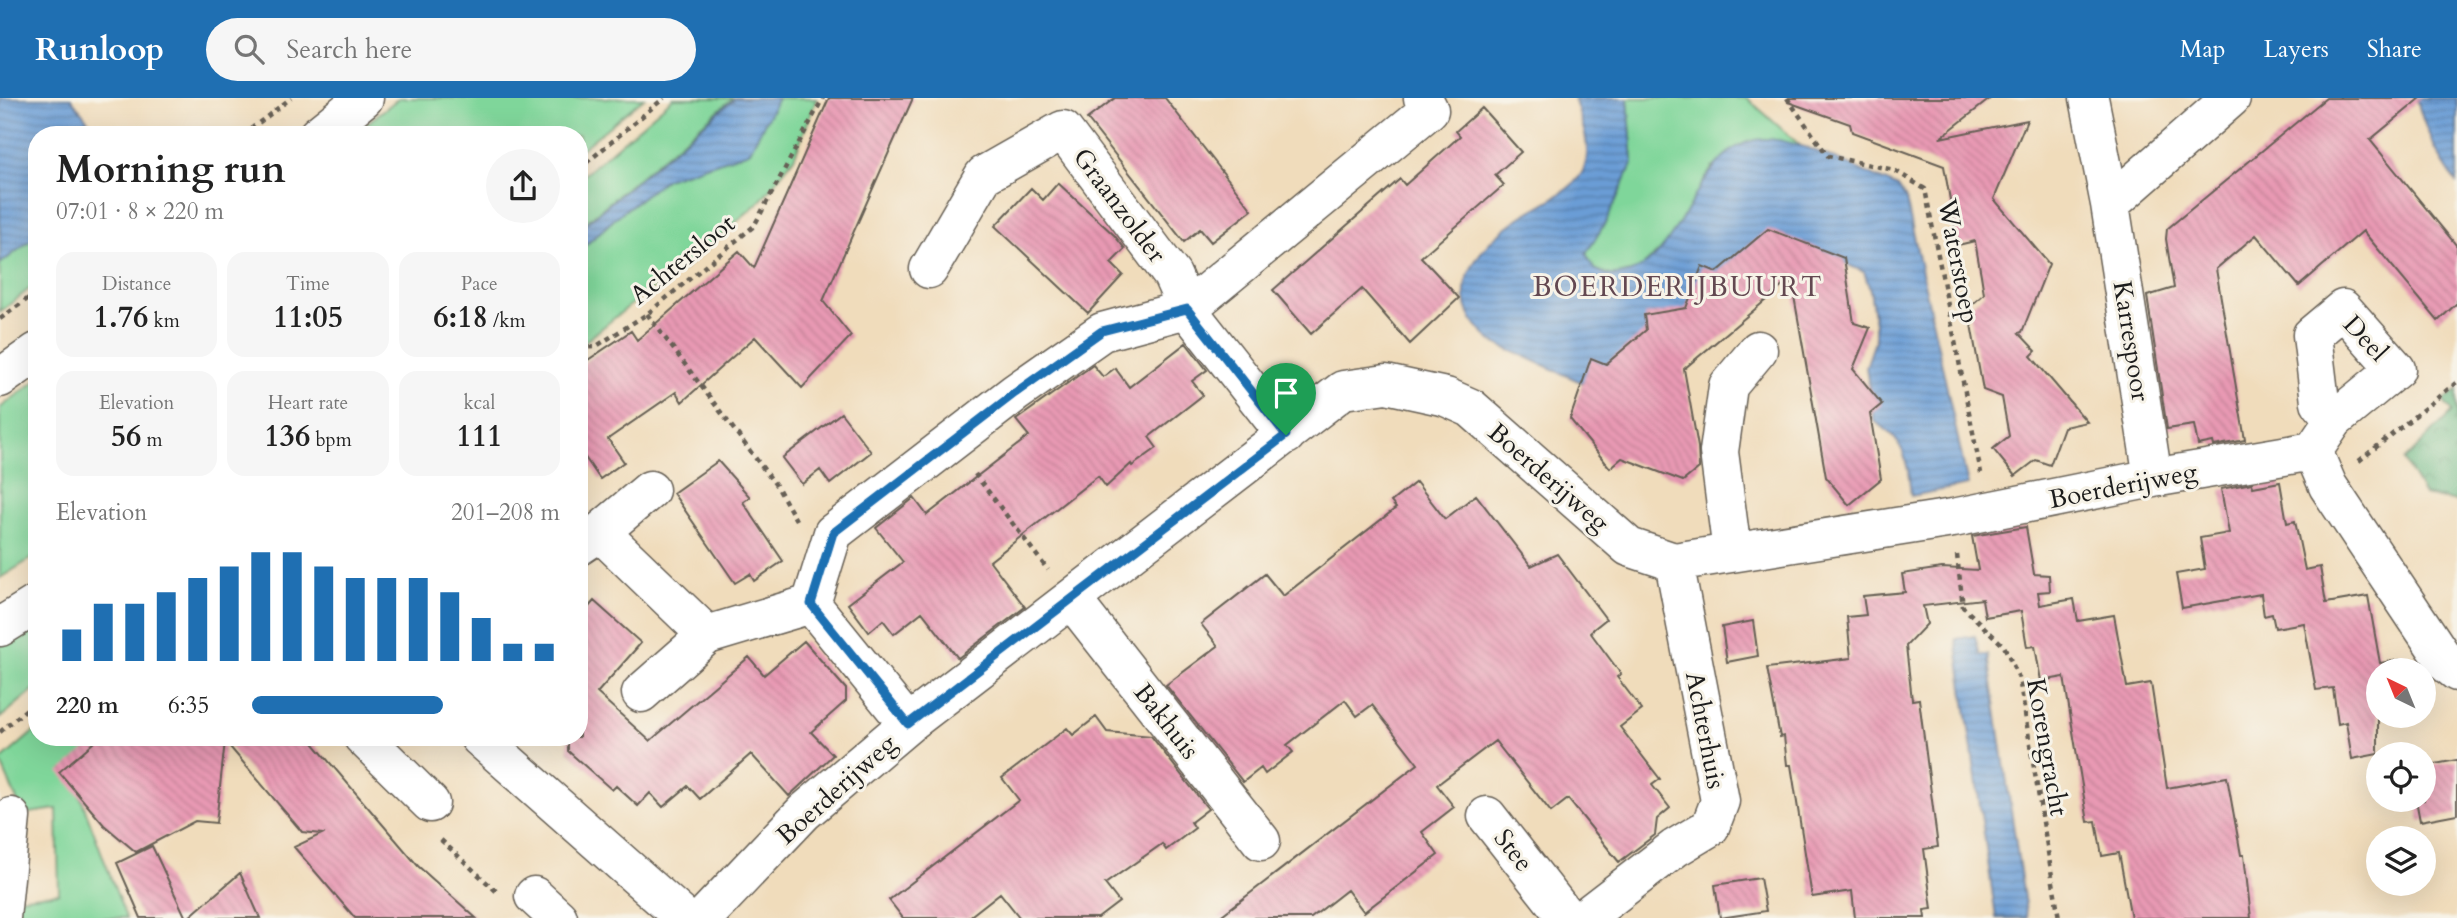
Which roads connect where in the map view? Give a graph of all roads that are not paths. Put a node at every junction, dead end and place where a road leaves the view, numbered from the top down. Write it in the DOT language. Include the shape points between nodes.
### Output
graph roads {
  1 [pos="365,98"];
  2 [pos="1423,98"];
  3 [pos="2089,98"];
  4 [pos="2231,98"];
  5 [pos="329,126"];
  6 [pos="2110,204"];
  7 [pos="929,269"];
  8 [pos="1187,309"];
  9 [pos="1758,350"];
  10 [pos="28,358"];
  11 [pos="0,378"];
  12 [pos="1286,435"];
  13 [pos="2153,478"];
  14 [pos="650,490"];
  15 [pos="590,539"];
  16 [pos="1732,552"];
  17 [pos="1674,562"];
  18 [pos="1072,600"];
  19 [pos="811,604"];
  20 [pos="28,610"];
  21 [pos="0,627"];
  22 [pos="707,635"];
  23 [pos="2457,673"];
  24 [pos="641,693"];
  25 [pos="908,724"];
  26 [pos="372,746"];
  27 [pos="489,746"];
  28 [pos="430,803"];
  29 [pos="1487,816"];
  30 [pos="11,817"];
  31 [pos="1261,841"];
  32 [pos="2,918"];
  33 [pos="684,918"];
  34 [pos="703,918"];
  35 [pos="1567,918"];
  36 [pos="1584,918"];
  1 -- 5 [label="street"];
  2 -- 8 [label="street" via="1429,110"];
  3 -- 6 [label="street, Karrespoor"];
  4 -- 6 [label="street"];
  6 -- 13 [label="street, Karrespoor"];
  7 -- 8 [label="street, Graanzolder" via="984,175 1063,130 1172,275"];
  8 -- 12 [label="street, Graanzolder"];
  8 -- 19 [label="street" via="1102,331 833,533"];
  9 -- 16 [label="street" via="1728,386 1719,452"];
  10 -- 11 [label="street"];
  12 -- 17 [label="street, Boerderijweg" via="1343,390 1386,384 1446,397 1471,408 1629,548"];
  12 -- 18 [label="street, Boerderijweg"];
  13 -- 16 [label="street, Boerderijweg" via="1971,515"];
  13 -- 23 [label="street, Boerderijweg" via="2323,435 2328,486"];
  14 -- 15 [label="street"];
  15 -- 22 [label="street"];
  16 -- 17 [label="street, Boerderijweg"];
  17 -- 36 [label="street, Achterhuis" via="1720,801 1710,827"];
  18 -- 25 [label="street, Boerderijweg"];
  18 -- 31 [label="street, Bakhuis"];
  19 -- 22 [label="street"];
  19 -- 25 [label="street"];
  20 -- 21 [label="street"];
  22 -- 24 [label="street"];
  25 -- 34 [label="street, Boerderijweg" via="804,812"];
  26 -- 28 [label="street"];
  27 -- 33 [label="street"];
  29 -- 35 [label="street, Stee"];
  30 -- 32 [label="street"];
}
